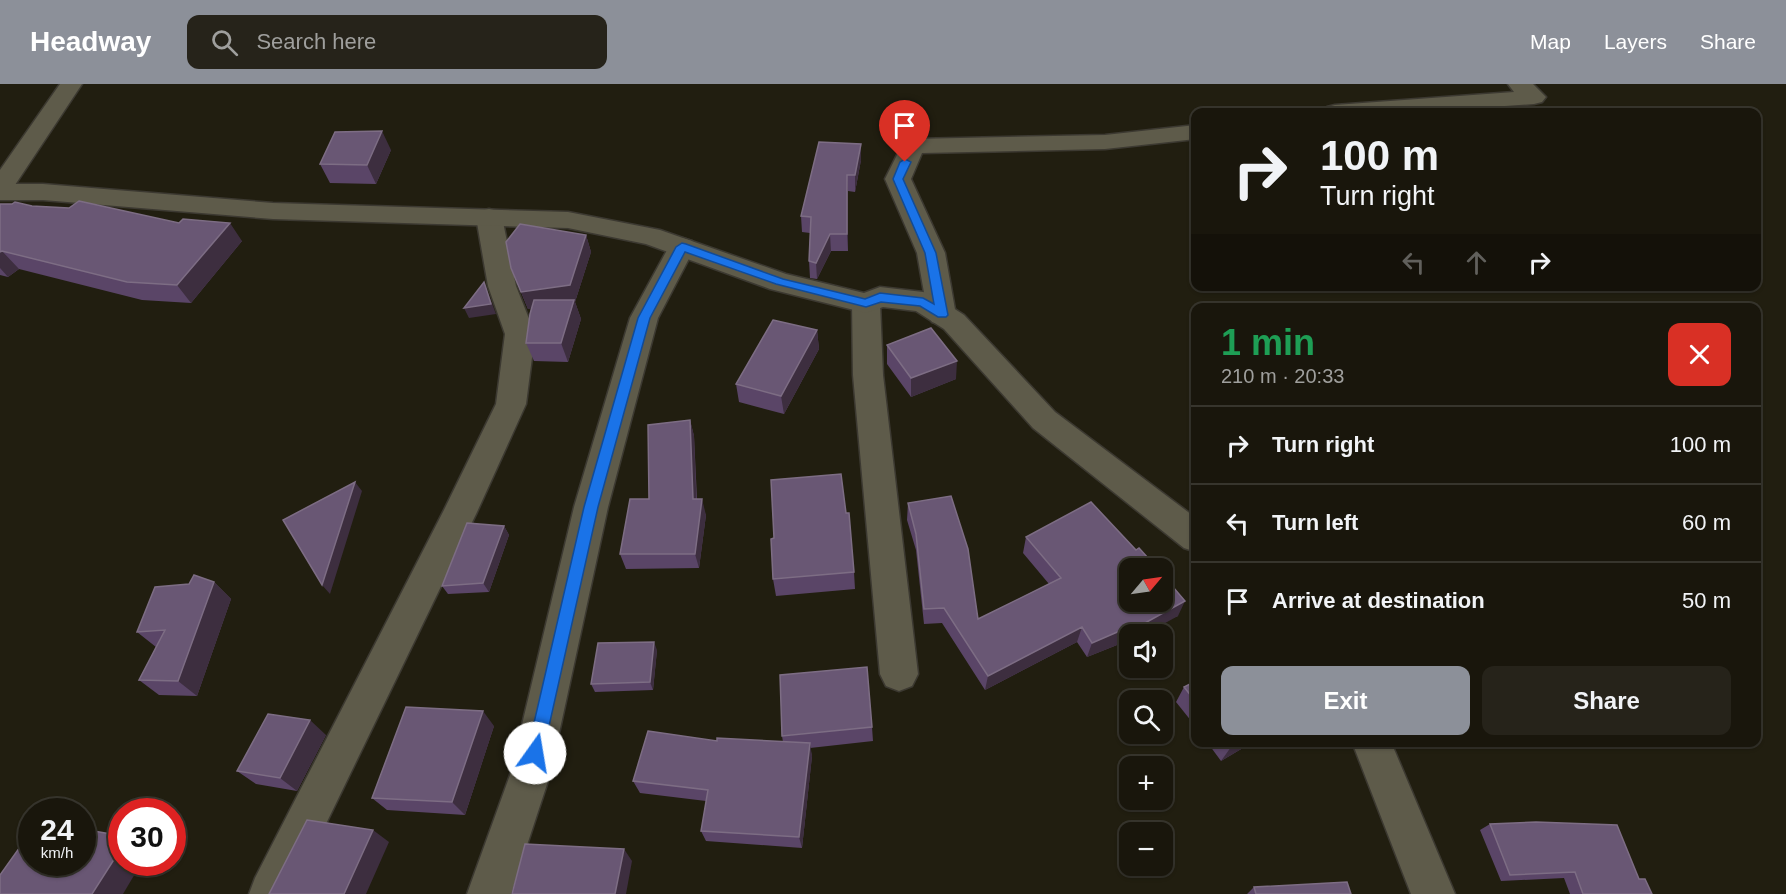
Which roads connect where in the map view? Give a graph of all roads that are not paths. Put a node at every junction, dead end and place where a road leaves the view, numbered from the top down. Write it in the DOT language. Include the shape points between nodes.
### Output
graph roads {
  1 [pos="71,84"];
  2 [pos="1519,84"];
  3 [pos="1388,108"];
  4 [pos="1191,133"];
  5 [pos="0,190"];
  6 [pos="489,217"];
  7 [pos="682,247"];
  8 [pos="866,303"];
  9 [pos="942,315"];
  10 [pos="1191,534"];
  11 [pos="899,674"];
  12 [pos="1373,747"];
  13 [pos="270,893"];
  14 [pos="489,894"];
  15 [pos="1433,894"];
  1 -- 5 [label="street"];
  2 -- 3 [label="street" via="1534,97"];
  4 -- 9 [label="street" via="1105,142 913,146 898,179 931,253"];
  5 -- 6 [label="street" via="273,211"];
  6 -- 7 [label="street" via="568,220 651,236"];
  6 -- 13 [label="street" via="502,286 520,334 512,404"];
  7 -- 8 [label="street" via="780,282"];
  7 -- 14 [label="street" via="644,318 591,507 530,775"];
  8 -- 9 [label="street" via="880,297 923,302"];
  8 -- 11 [label="street" via="868,375"];
  9 -- 10 [label="street" via="954,322 1044,420"];
  12 -- 15 [label="street"];
}
